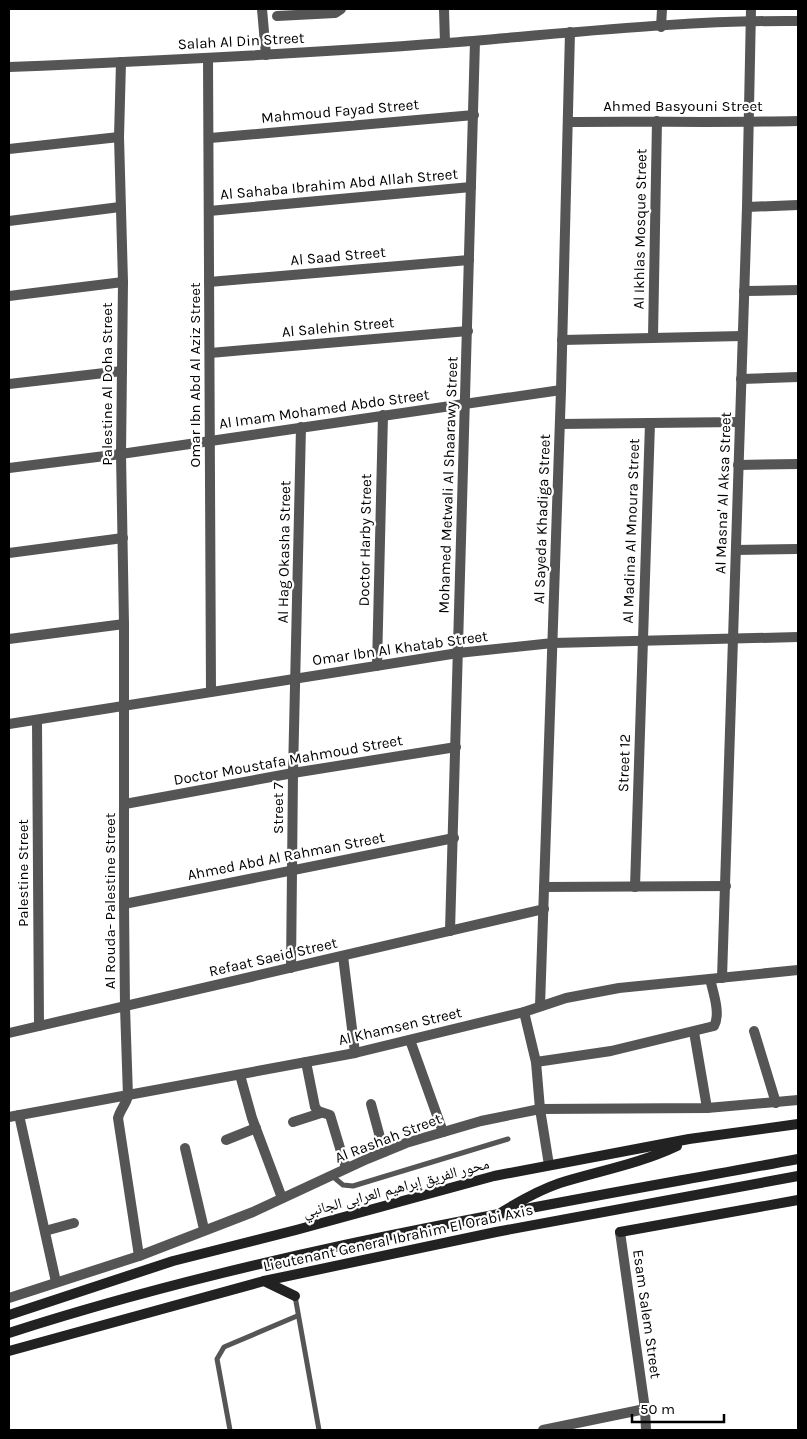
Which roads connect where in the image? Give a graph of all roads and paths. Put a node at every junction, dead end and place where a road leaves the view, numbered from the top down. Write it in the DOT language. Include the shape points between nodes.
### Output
graph roads {
  1 [pos="262,9"];
  2 [pos="341,9"];
  3 [pos="444,9"];
  4 [pos="662,9"];
  5 [pos="751,9"];
  6 [pos="323,11"];
  7 [pos="293,12"];
  8 [pos="277,16"];
  9 [pos="751,20"];
  10 [pos="798,21"];
  11 [pos="661,27"];
  12 [pos="570,32"];
  13 [pos="475,41"];
  14 [pos="445,43"];
  15 [pos="266,56"];
  16 [pos="208,58"];
  17 [pos="121,62"];
  18 [pos="9,67"];
  19 [pos="474,115"];
  20 [pos="657,121"];
  21 [pos="798,121"];
  22 [pos="568,122"];
  23 [pos="748,122"];
  24 [pos="119,137"];
  25 [pos="210,138"];
  26 [pos="9,149"];
  27 [pos="472,187"];
  28 [pos="798,205"];
  29 [pos="747,206"];
  30 [pos="120,207"];
  31 [pos="209,211"];
  32 [pos="9,221"];
  33 [pos="469,260"];
  34 [pos="123,282"];
  35 [pos="209,282"];
  36 [pos="798,290"];
  37 [pos="744,291"];
  38 [pos="9,296"];
  39 [pos="468,331"];
  40 [pos="742,336"];
  41 [pos="653,337"];
  42 [pos="562,340"];
  43 [pos="210,353"];
  44 [pos="122,370"];
  45 [pos="798,377"];
  46 [pos="742,379"];
  47 [pos="9,384"];
  48 [pos="561,390"];
  49 [pos="465,404"];
  50 [pos="383,415"];
  51 [pos="739,422"];
  52 [pos="650,423"];
  53 [pos="560,424"];
  54 [pos="301,427"];
  55 [pos="210,441"];
  56 [pos="121,454"];
  57 [pos="798,464"];
  58 [pos="738,465"];
  59 [pos="9,468"];
  60 [pos="123,538"];
  61 [pos="798,549"];
  62 [pos="736,550"];
  63 [pos="9,553"];
  64 [pos="124,624"];
  65 [pos="798,637"];
  66 [pos="732,638"];
  67 [pos="9,639"];
  68 [pos="642,640"];
  69 [pos="553,643"];
  70 [pos="458,653"];
  71 [pos="377,666"];
  72 [pos="296,678"];
  73 [pos="211,692"];
  74 [pos="124,707"];
  75 [pos="37,720"];
  76 [pos="9,724"];
  77 [pos="456,747"];
  78 [pos="294,773"];
  79 [pos="125,804"];
  80 [pos="454,838"];
  81 [pos="294,870"];
  82 [pos="726,886"];
  83 [pos="544,887"];
  84 [pos="635,887"];
  85 [pos="124,904"];
  86 [pos="544,909"];
  87 [pos="450,931"];
  88 [pos="343,956"];
  89 [pos="291,968"];
  90 [pos="798,970"];
  91 [pos="722,978"];
  92 [pos="710,979"];
  93 [pos="540,1006"];
  94 [pos="125,1007"];
  95 [pos="524,1012"];
  96 [pos="39,1026"];
  97 [pos="754,1031"];
  98 [pos="694,1032"];
  99 [pos="9,1033"];
  100 [pos="410,1040"];
  101 [pos="355,1053"];
  102 [pos="306,1062"];
  103 [pos="536,1062"];
  104 [pos="240,1074"];
  105 [pos="128,1096"];
  106 [pos="798,1100"];
  107 [pos="776,1103"];
  108 [pos="371,1104"];
  109 [pos="707,1108"];
  110 [pos="540,1109"];
  111 [pos="321,1113"];
  112 [pos="20,1115"];
  113 [pos="9,1117"];
  114 [pos="293,1122"];
  115 [pos="798,1124"];
  116 [pos="256,1128"];
  117 [pos="443,1132"];
  118 [pos="508,1139"];
  119 [pos="226,1140"];
  120 [pos="689,1140"];
  121 [pos="185,1148"];
  122 [pos="384,1152"];
  123 [pos="798,1159"];
  124 [pos="549,1165"];
  125 [pos="346,1168"];
  126 [pos="331,1175"];
  127 [pos="798,1176"];
  128 [pos="282,1198"];
  129 [pos="798,1200"];
  130 [pos="497,1215"];
  131 [pos="74,1224"];
  132 [pos="204,1230"];
  133 [pos="44,1231"];
  134 [pos="620,1232"];
  135 [pos="139,1256"];
  136 [pos="264,1281"];
  137 [pos="56,1282"];
  138 [pos="294,1296"];
  139 [pos="9,1298"];
  140 [pos="9,1315"];
  141 [pos="297,1316"];
  142 [pos="9,1333"];
  143 [pos="9,1352"];
  144 [pos="645,1409"];
  145 [pos="230,1430"];
  146 [pos="319,1430"];
  147 [pos="543,1430"];
  148 [pos="646,1430"];
  1 -- 15 [label="street"];
  2 -- 6 [label="street" via="335,13"];
  3 -- 14 [label="street"];
  4 -- 11 [label="street"];
  5 -- 9 [label="street, Al Masna' Al Aksa Street"];
  6 -- 7 [label="street"];
  7 -- 8 [label="street"];
  9 -- 10 [label="street, Salah Al Din Street"];
  9 -- 11 [label="street, Salah Al Din Street"];
  9 -- 23 [label="street, Al Masna' Al Aksa Street"];
  11 -- 12 [label="street, Salah Al Din Street"];
  12 -- 13 [label="street, Salah Al Din Street"];
  12 -- 22 [label="street, Al Sayeda Khadiga Street"];
  13 -- 14 [label="street, Salah Al Din Street"];
  13 -- 19 [label="street, Mohamed Metwali Al Shaarawy Street"];
  14 -- 15 [label="street, Salah Al Din Street"];
  15 -- 16 [label="street, Salah Al Din Street"];
  16 -- 17 [label="street, Salah Al Din Street"];
  16 -- 25 [label="street, Omar Ibn Abd Al Aziz Street"];
  17 -- 18 [label="street, Salah Al Din Street"];
  17 -- 24 [label="street, Palestine Al Doha Street"];
  19 -- 25 [label="street, Mahmoud Fayad Street"];
  19 -- 27 [label="street, Mohamed Metwali Al Shaarawy Street"];
  20 -- 22 [label="street, Ahmed Basyouni Street"];
  20 -- 23 [label="street, Ahmed Basyouni Street"];
  20 -- 41 [label="street, Al Ikhlas Mosque Street"];
  21 -- 23 [label="street, Ahmed Basyouni Street"];
  22 -- 42 [label="street, Al Sayeda Khadiga Street"];
  23 -- 29 [label="street, Al Masna' Al Aksa Street"];
  24 -- 26 [label="street"];
  24 -- 30 [label="street, Palestine Al Doha Street"];
  25 -- 31 [label="street, Omar Ibn Abd Al Aziz Street"];
  27 -- 31 [label="street, Al Sahaba Ibrahim Abd Allah Street"];
  27 -- 33 [label="street, Mohamed Metwali Al Shaarawy Street"];
  28 -- 29 [label="street"];
  29 -- 37 [label="street, Al Masna' Al Aksa Street"];
  30 -- 32 [label="street"];
  30 -- 34 [label="street, Palestine Al Doha Street"];
  31 -- 35 [label="street, Omar Ibn Abd Al Aziz Street"];
  33 -- 35 [label="street, Al Saad Street"];
  33 -- 39 [label="street, Mohamed Metwali Al Shaarawy Street"];
  34 -- 38 [label="street"];
  34 -- 44 [label="street, Palestine Al Doha Street"];
  35 -- 43 [label="street, Omar Ibn Abd Al Aziz Street"];
  36 -- 37 [label="street"];
  37 -- 40 [label="street, Al Masna' Al Aksa Street"];
  39 -- 43 [label="street, Al Salehin Street"];
  39 -- 49 [label="street, Mohamed Metwali Al Shaarawy Street"];
  40 -- 41 [label="street"];
  40 -- 46 [label="street, Al Masna' Al Aksa Street"];
  41 -- 42 [label="street"];
  42 -- 48 [label="street, Al Sayeda Khadiga Street"];
  43 -- 55 [label="street, Omar Ibn Abd Al Aziz Street"];
  44 -- 47 [label="street"];
  44 -- 56 [label="street, Palestine Al Doha Street"];
  45 -- 46 [label="street"];
  46 -- 51 [label="street, Al Masna' Al Aksa Street"];
  48 -- 49 [label="street, Al Imam Mohamed Abdo Street"];
  48 -- 53 [label="street, Al Sayeda Khadiga Street"];
  49 -- 50 [label="street, Al Imam Mohamed Abdo Street"];
  49 -- 70 [label="street, Mohamed Metwali Al Shaarawy Street"];
  50 -- 54 [label="street, Al Imam Mohamed Abdo Street"];
  50 -- 71 [label="street, Doctor Harby Street"];
  51 -- 52 [label="street"];
  51 -- 58 [label="street, Al Masna' Al Aksa Street"];
  52 -- 53 [label="street"];
  52 -- 68 [label="street, Al Madina Al Mnoura Street"];
  53 -- 69 [label="street, Al Sayeda Khadiga Street"];
  54 -- 55 [label="street, Al Imam Mohamed Abdo Street"];
  54 -- 72 [label="street, Al Hag Okasha Street"];
  55 -- 56 [label="street, Al Imam Mohamed Abdo Street"];
  55 -- 73 [label="street, Omar Ibn Abd Al Aziz Street"];
  56 -- 59 [label="street, Al Imam Mohamed Abdo Street"];
  56 -- 60 [label="street, Palestine Al Doha Street"];
  57 -- 58 [label="street"];
  58 -- 62 [label="street, Al Masna' Al Aksa Street"];
  60 -- 63 [label="street"];
  60 -- 64 [label="street, Palestine Al Doha Street"];
  61 -- 62 [label="street"];
  62 -- 66 [label="street, Al Masna' Al Aksa Street"];
  64 -- 67 [label="street"];
  64 -- 74 [label="street, Palestine Al Doha Street"];
  65 -- 66 [label="street, Omar Ibn Al Khatab Street"];
  66 -- 68 [label="street, Omar Ibn Al Khatab Street"];
  66 -- 82 [label="street, Al Masna' Al Aksa Street"];
  68 -- 69 [label="street, Omar Ibn Al Khatab Street"];
  68 -- 84 [label="street, Street 12"];
  69 -- 70 [label="street, Omar Ibn Al Khatab Street"];
  69 -- 83 [label="street, Al Sayeda Khadiga Street"];
  70 -- 71 [label="street, Omar Ibn Al Khatab Street"];
  70 -- 77 [label="street, Mohamed Metwali Al Shaarawy Street"];
  71 -- 72 [label="street, Omar Ibn Al Khatab Street"];
  72 -- 73 [label="street, Omar Ibn Al Khatab Street"];
  72 -- 78 [label="street, Street 7"];
  73 -- 74 [label="street, Omar Ibn Al Khatab Street"];
  74 -- 75 [label="street, Omar Ibn Al Khatab Street"];
  74 -- 79 [label="street, Al Rouda- Palestine Street"];
  75 -- 76 [label="street, Omar Ibn Al Khatab Street"];
  75 -- 96 [label="street, Palestine Street"];
  77 -- 78 [label="street, Doctor Moustafa Mahmoud Street"];
  77 -- 80 [label="street, Mohamed Metwali Al Shaarawy Street"];
  78 -- 79 [label="street, Doctor Moustafa Mahmoud Street"];
  78 -- 81 [label="street, Street 7"];
  79 -- 85 [label="street, Al Rouda- Palestine Street"];
  80 -- 81 [label="street, Ahmed Abd Al Rahman Street"];
  80 -- 87 [label="street, Mohamed Metwali Al Shaarawy Street"];
  81 -- 85 [label="street, Ahmed Abd Al Rahman Street"];
  81 -- 89 [label="street, Street 7"];
  82 -- 84 [label="street"];
  82 -- 91 [label="street, Al Masna' Al Aksa Street"];
  83 -- 84 [label="street"];
  83 -- 86 [label="street, Al Sayeda Khadiga Street"];
  85 -- 94 [label="street, Al Rouda- Palestine Street"];
  86 -- 87 [label="street, Refaat Saeid Street"];
  86 -- 93 [label="street, Al Sayeda Khadiga Street"];
  87 -- 88 [label="street, Refaat Saeid Street"];
  88 -- 89 [label="street, Refaat Saeid Street"];
  88 -- 101 [label="street"];
  89 -- 94 [label="street, Refaat Saeid Street"];
  90 -- 91 [label="street, Al Khamsen Street"];
  91 -- 92 [label="street, Al Khamsen Street"];
  92 -- 93 [label="street, Al Khamsen Street" via="619,988"];
  92 -- 98 [label="street" via="717,1020 714,1026"];
  93 -- 95 [label="street, Al Khamsen Street"];
  94 -- 96 [label="street, Refaat Saeid Street"];
  94 -- 105 [label="street, Al Rouda- Palestine Street"];
  95 -- 100 [label="street, Al Khamsen Street"];
  95 -- 103 [label="street"];
  96 -- 99 [label="street, Refaat Saeid Street"];
  97 -- 107 [label="street"];
  98 -- 103 [label="street" via="611,1051"];
  98 -- 109 [label="street"];
  100 -- 101 [label="street, Al Khamsen Street"];
  100 -- 117 [label="street"];
  101 -- 102 [label="street, Al Khamsen Street"];
  102 -- 104 [label="street, Al Khamsen Street"];
  102 -- 111 [label="street" via="315,1106"];
  103 -- 110 [label="street"];
  104 -- 105 [label="street, Al Khamsen Street"];
  104 -- 116 [label="street"];
  105 -- 112 [label="street, Al Khamsen Street"];
  105 -- 135 [label="street" via="118,1125"];
  106 -- 107 [label="street, Al Rashah Street"];
  107 -- 109 [label="street, Al Rashah Street"];
  108 -- 122 [label="street"];
  109 -- 110 [label="street, Al Rashah Street"];
  110 -- 117 [label="street, Al Rashah Street"];
  110 -- 124 [label="street"];
  111 -- 114 [label="street"];
  111 -- 125 [label="street" via="330,1115"];
  112 -- 113 [label="street, Al Khamsen Street"];
  112 -- 133 [label="street"];
  115 -- 120 [label="main road, محور الفريق إبراهيم العرابى الجانبي"];
  116 -- 119 [label="street"];
  116 -- 128 [label="street"];
  117 -- 122 [label="street, Al Rashah Street"];
  118 -- 126 [label="lane" via="354,1186 343,1185"];
  120 -- 124 [label="main road, محور الفريق إبراهيم العرابى الجانبي"];
  120 -- 130 [label="main road" via="634,1163 551,1186"];
  121 -- 132 [label="street"];
  122 -- 125 [label="street, Al Rashah Street"];
  123 -- 130 [label="main road, Lieutenant General Ibrahim El Orabi Axis"];
  124 -- 140 [label="main road, محور الفريق إبراهيم العرابى الجانبي" via="485,1178 173,1261"];
  125 -- 126 [label="street, Al Rashah Street"];
  126 -- 128 [label="street, Al Rashah Street"];
  127 -- 136 [label="main road, Lieutenant General Ibrahim El Orabi Axis" via="496,1232"];
  128 -- 132 [label="street, Al Rashah Street"];
  129 -- 134 [label="main road"];
  130 -- 142 [label="main road, Lieutenant General Ibrahim El Orabi Axis" via="323,1249 203,1277"];
  131 -- 133 [label="street"];
  132 -- 135 [label="street, Al Rashah Street"];
  133 -- 137 [label="street"];
  134 -- 144 [label="street, Esam Salem Street"];
  135 -- 137 [label="street, Al Rashah Street"];
  136 -- 138 [label="main road"];
  136 -- 143 [label="main road, Lieutenant General Ibrahim El Orabi Axis"];
  137 -- 139 [label="street, Al Rashah Street"];
  138 -- 141 [label="lane"];
  141 -- 145 [label="lane" via="224,1347 219,1353 217,1359"];
  141 -- 146 [label="lane"];
  144 -- 147 [label="street"];
  144 -- 148 [label="street, Esam Salem Street"];
}
